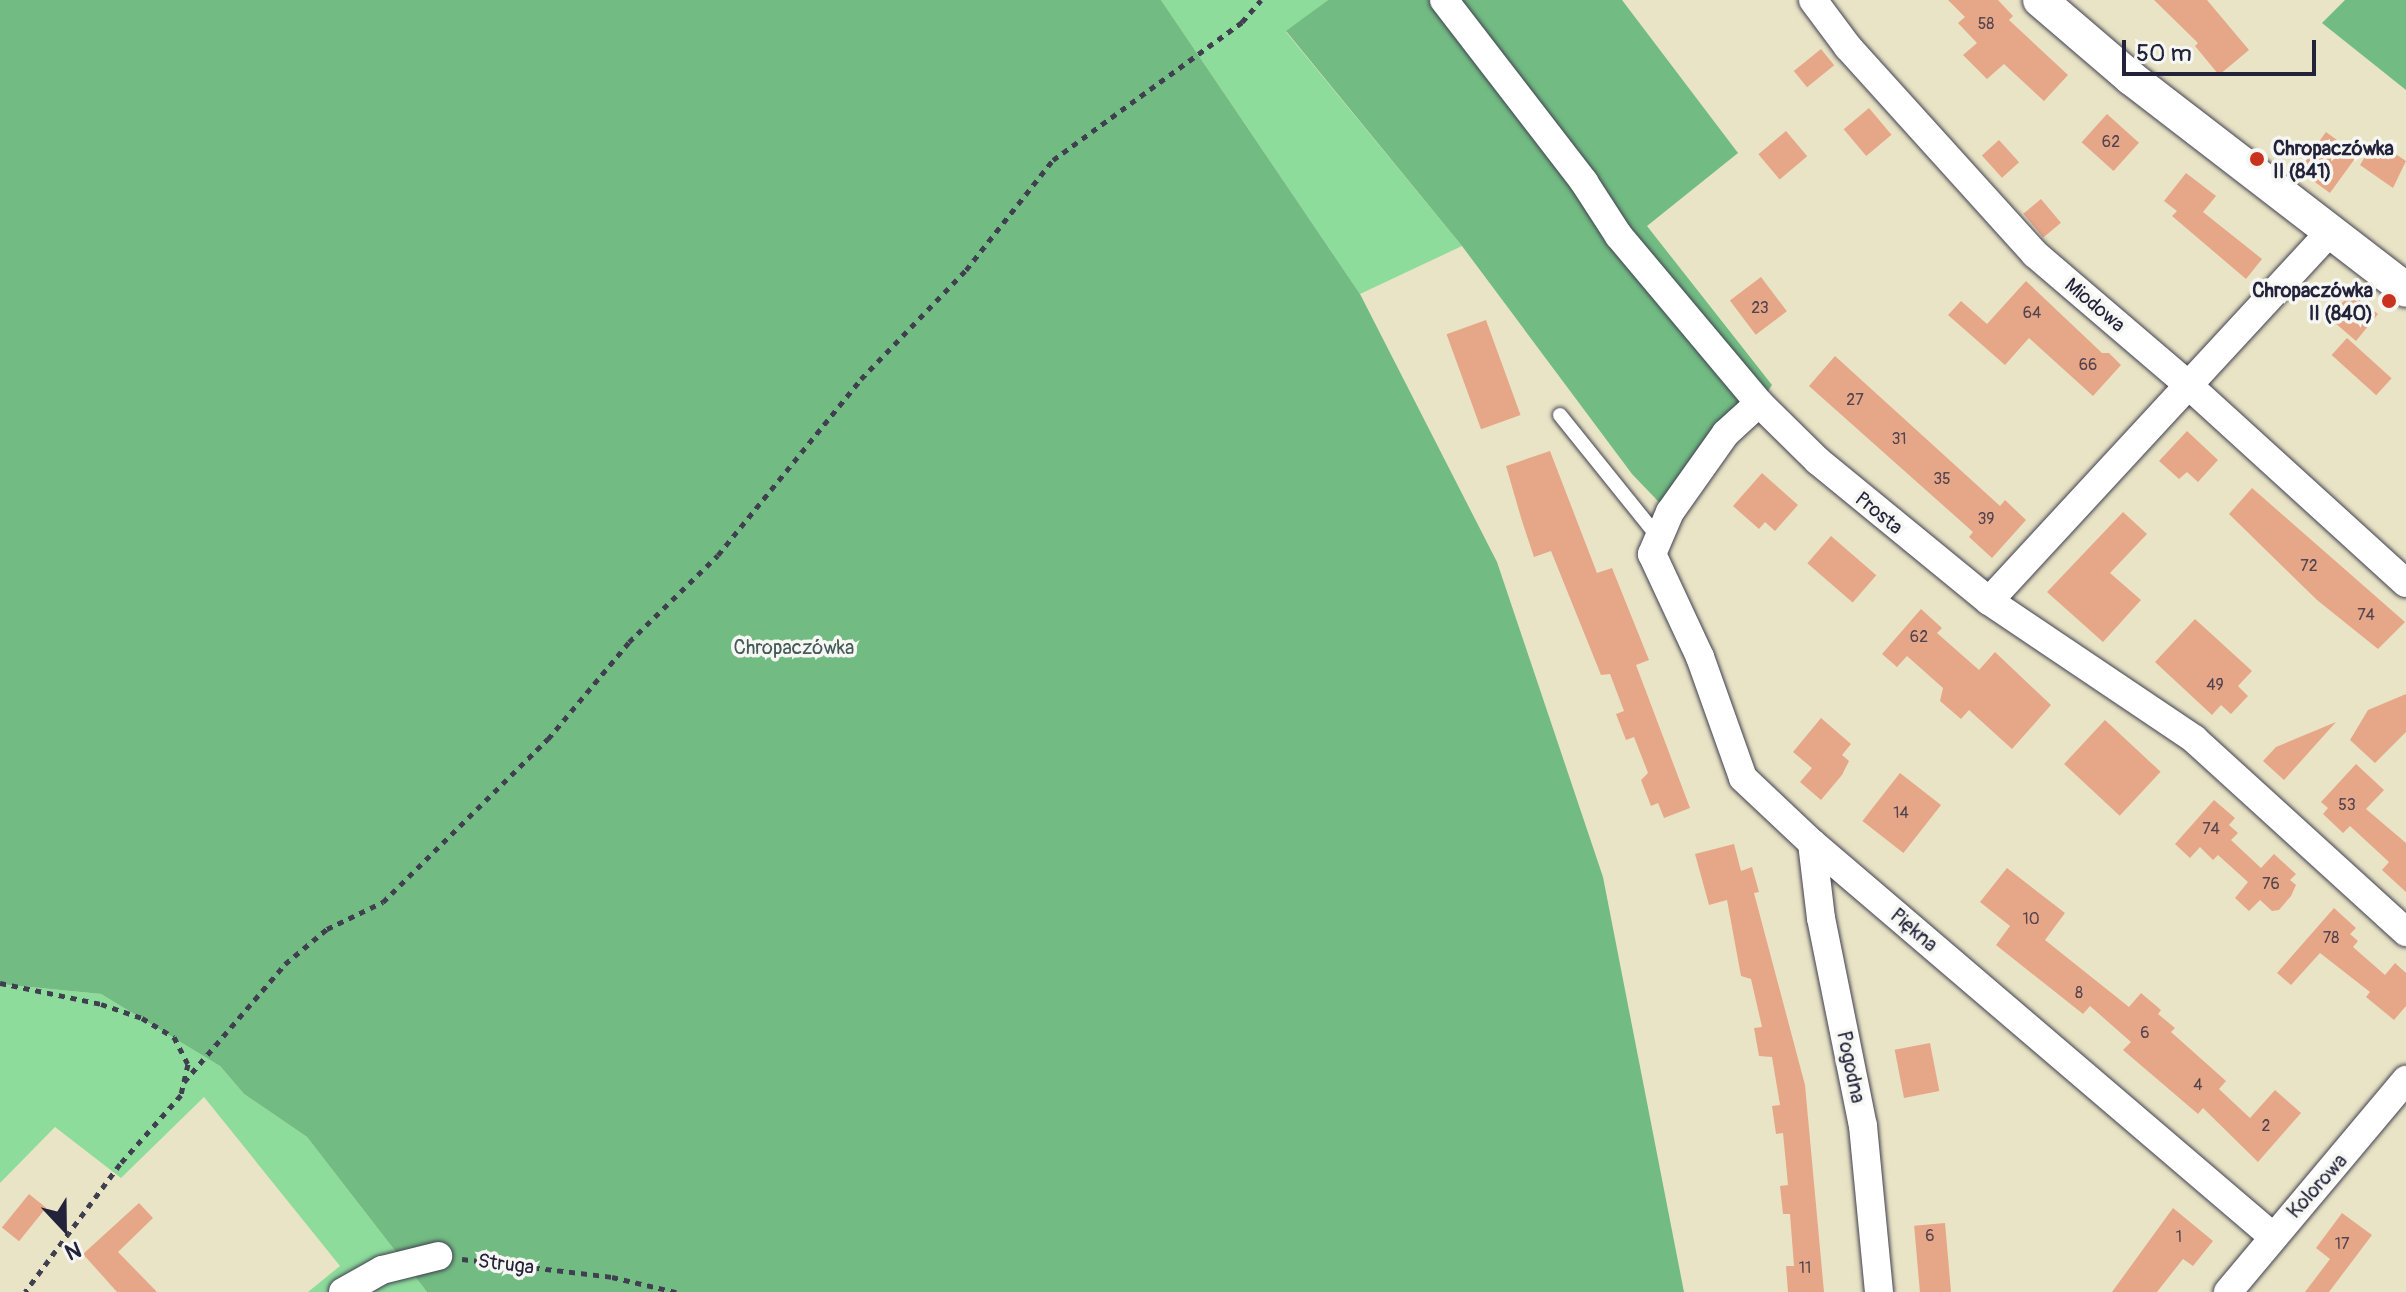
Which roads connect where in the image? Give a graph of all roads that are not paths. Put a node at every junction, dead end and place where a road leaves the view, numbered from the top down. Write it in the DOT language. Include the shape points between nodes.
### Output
graph roads {
  1 [pos="1444,0"];
  2 [pos="1813,0"];
  3 [pos="2040,0"];
  4 [pos="2330,232"];
  5 [pos="2406,290"];
  6 [pos="2186,383"];
  7 [pos="1759,403"];
  8 [pos="1560,415"];
  9 [pos="1656,546"];
  10 [pos="2406,583"];
  11 [pos="1989,601"];
  12 [pos="1812,843"];
  13 [pos="2406,932"];
  14 [pos="2406,1080"];
  15 [pos="2271,1235"];
  16 [pos="438,1256"];
  17 [pos="343,1292"];
  18 [pos="1879,1292"];
  19 [pos="2228,1292"];
  1 -- 7 [label="street, Prosta" via="1584,182 1619,236"];
  2 -- 6 [label="street, Miodowa" via="1848,47 2035,254"];
  3 -- 4 [label="street"];
  4 -- 5 [label="street"];
  4 -- 6 [label="street"];
  6 -- 10 [label="street, Miodowa"];
  6 -- 11 [label="street"];
  7 -- 9 [label="street" via="1726,433 1670,512"];
  7 -- 11 [label="street, Prosta" via="1839,481"];
  8 -- 9 [label="lane"];
  9 -- 12 [label="street, Piękna" via="1743,778"];
  11 -- 13 [label="street, Prosta" via="2194,739"];
  12 -- 15 [label="street, Piękna"];
  12 -- 18 [label="street, Pogodna" via="1821,918 1863,1126"];
  14 -- 15 [label="street, Kolorowa"];
  15 -- 19 [label="street, Kolorowa"];
  16 -- 17 [label="street" via="382,1270"];
}
